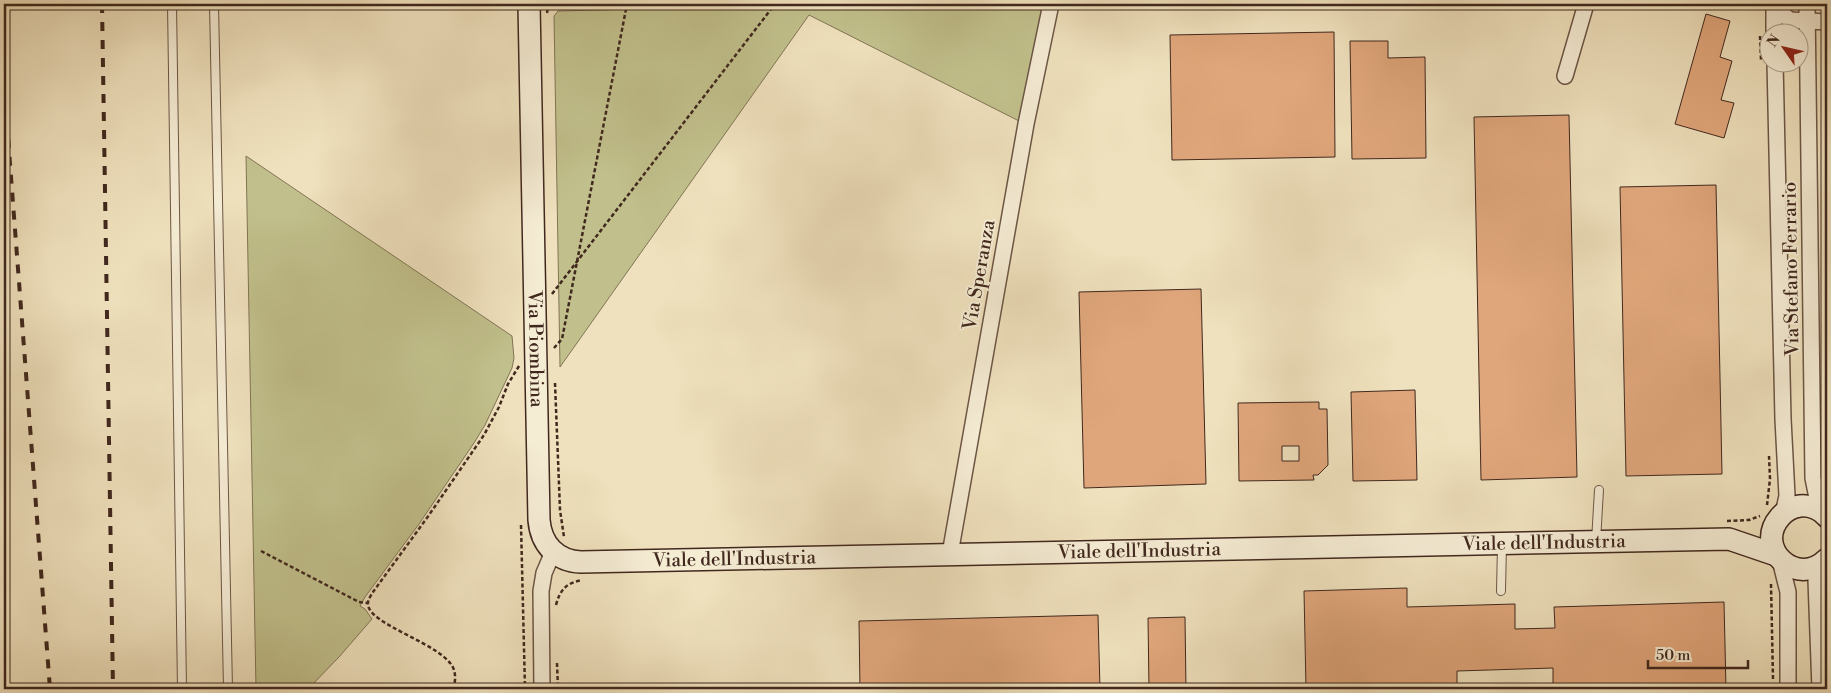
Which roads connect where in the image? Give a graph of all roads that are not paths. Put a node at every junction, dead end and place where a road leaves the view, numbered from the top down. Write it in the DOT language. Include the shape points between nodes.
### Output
graph roads {
  1 [pos="172,4"];
  2 [pos="214,4"];
  3 [pos="1051,4"];
  4 [pos="1586,4"];
  5 [pos="1807,4"];
  6 [pos="1774,5"];
  7 [pos="538,7"];
  8 [pos="1808,21"];
  9 [pos="1774,22"];
  10 [pos="1827,22"];
  11 [pos="1775,72"];
  12 [pos="1565,76"];
  13 [pos="1599,490"];
  14 [pos="1826,516"];
  15 [pos="1780,517"];
  16 [pos="1729,539"];
  17 [pos="1596,541"];
  18 [pos="1502,543"];
  19 [pos="553,552"];
  20 [pos="950,554"];
  21 [pos="1778,558"];
  22 [pos="1827,560"];
  23 [pos="1501,591"];
  24 [pos="182,689"];
  25 [pos="228,689"];
  26 [pos="542,689"];
  27 [pos="1788,689"];
  28 [pos="1820,689"];
  1 -- 24 [label="lane"];
  2 -- 25 [label="lane"];
  3 -- 20 [label="street, Via Speranza" via="1026,124"];
  4 -- 12 [label="street"];
  5 -- 8 [label="street, Via Stefano Ferrario"];
  6 -- 8 [label="street" via="1790,20"];
  6 -- 9 [label="street"];
  7 -- 19 [label="street, Via Piombina" via="545,348 539,524 543,539"];
  8 -- 10 [label="street"];
  8 -- 14 [label="street, Via Stefano Ferrario" via="1813,478 1817,498"];
  11 -- 15 [label="street, Via Stefano Ferrario" via="1787,496"];
  13 -- 17 [label="lane"];
  14 -- 15 [label="street" via="1817,509 1799,506"];
  15 -- 16 [label="street" via="1766,526"];
  15 -- 21 [label="street" via="1772,537"];
  16 -- 17 [label="street, Viale dell'Industria"];
  16 -- 21 [label="street"];
  17 -- 18 [label="street, Viale dell'Industria"];
  18 -- 20 [label="street, Viale dell'Industria"];
  18 -- 23 [label="lane"];
  19 -- 20 [label="street, Viale dell'Industria" via="565,560 581,562"];
  19 -- 26 [label="street" via="540,591"];
  21 -- 22 [label="street" via="1788,566 1803,570 1818,567"];
  21 -- 27 [label="street" via="1788,592"];
  22 -- 28 [label="street" via="1819,569 1816,580"];
}
